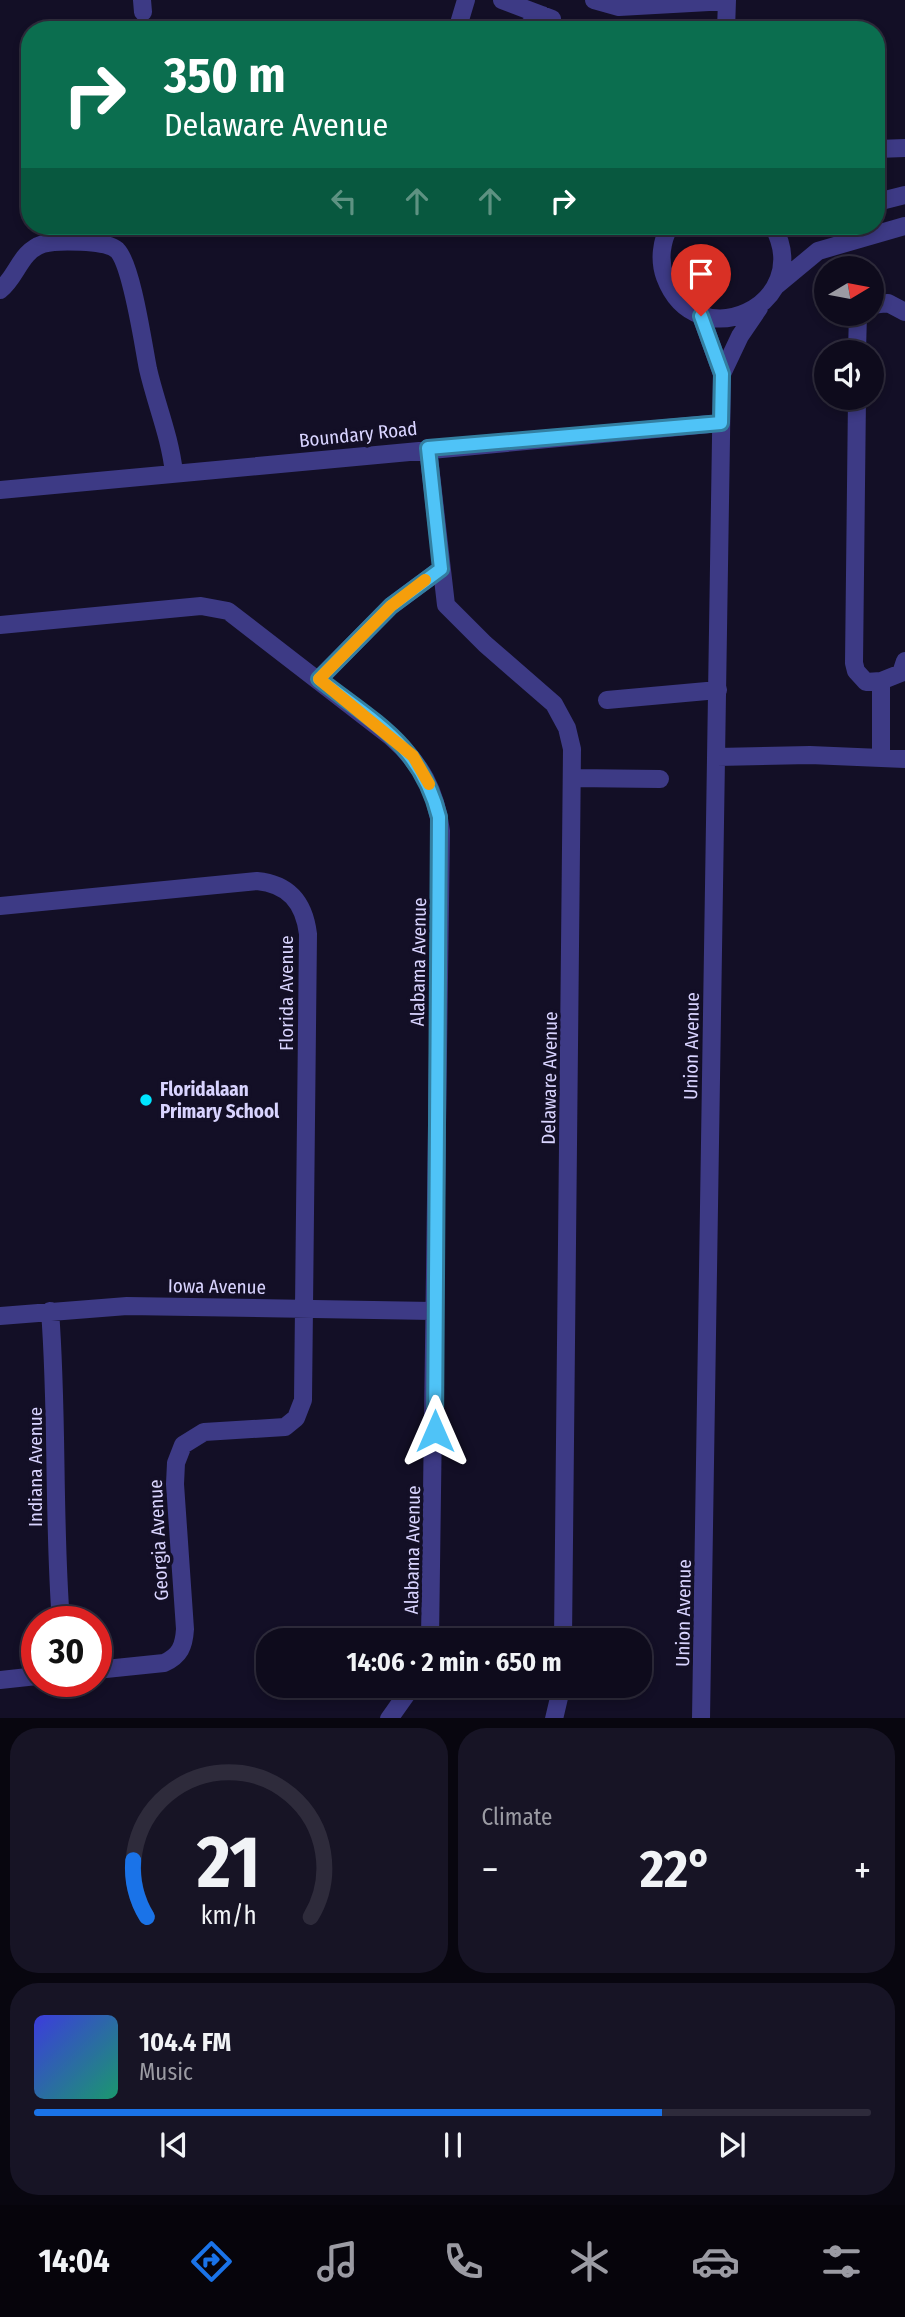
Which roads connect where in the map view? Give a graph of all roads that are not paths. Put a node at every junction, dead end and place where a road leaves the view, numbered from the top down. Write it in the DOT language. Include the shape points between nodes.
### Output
graph roads {
  1 [pos="466,0"];
  2 [pos="502,0"];
  3 [pos="594,0"];
  4 [pos="727,0"];
  5 [pos="549,16"];
  6 [pos="460,21"];
  7 [pos="726,21"];
  8 [pos="905,148"];
  9 [pos="885,149"];
  10 [pos="905,195"];
  11 [pos="885,200"];
  12 [pos="905,226"];
  13 [pos="885,232"];
  14 [pos="667,235"];
  15 [pos="776,235"];
  16 [pos="874,235"];
  17 [pos="776,286"];
  18 [pos="0,290"];
  19 [pos="763,303"];
  20 [pos="884,304"];
  21 [pos="905,312"];
  22 [pos="701,316"];
  23 [pos="722,374"];
  24 [pos="857,410"];
  25 [pos="721,423"];
  26 [pos="428,448"];
  27 [pos="174,473"];
  28 [pos="0,490"];
  29 [pos="441,569"];
  30 [pos="0,625"];
  31 [pos="905,661"];
  32 [pos="319,679"];
  33 [pos="881,681"];
  34 [pos="718,690"];
  35 [pos="607,700"];
  36 [pos="717,757"];
  37 [pos="881,757"];
  38 [pos="905,759"];
  39 [pos="573,778"];
  40 [pos="660,779"];
  41 [pos="0,906"];
  42 [pos="306,1309"];
  43 [pos="50,1311"];
  44 [pos="433,1311"];
  45 [pos="0,1316"];
  46 [pos="60,1606"];
  47 [pos="430,1628"];
  48 [pos="563,1628"];
  49 [pos="112,1668"];
  50 [pos="21,1678"];
  51 [pos="0,1680"];
  52 [pos="403,1698"];
  53 [pos="559,1698"];
  54 [pos="388,1718"];
  55 [pos="554,1718"];
  56 [pos="701,1718"];
  1 -- 6 [label="street"];
  2 -- 5 [label="street"];
  3 -- 4 [label="street" via="619,7"];
  4 -- 7 [label="street"];
  8 -- 9 [label="street"];
  10 -- 11 [label="street"];
  12 -- 13 [label="street"];
  14 -- 22 [label="street" via="662,269 676,297"];
  15 -- 17 [label="street" via="783,253"];
  16 -- 17 [label="street" via="818,251"];
  17 -- 19 [label="street, Union Avenue"];
  18 -- 27 [label="street" via="28,253 44,244 104,244 118,251 170,441"];
  19 -- 22 [label="street" via="734,318"];
  19 -- 23 [label="street, Union Avenue"];
  20 -- 21 [label="street"];
  22 -- 23 [label="street, Union Avenue"];
  23 -- 25 [label="street, Union Avenue"];
  24 -- 33 [label="street" via="854,663 866,682"];
  25 -- 26 [label="street, Boundary Road"];
  25 -- 34 [label="street, Union Avenue"];
  26 -- 27 [label="street, Boundary Road"];
  26 -- 29 [label="street, Delaware Avenue"];
  27 -- 28 [label="street, Boundary Road"];
  29 -- 32 [label="street" via="391,606"];
  29 -- 39 [label="street, Delaware Avenue" via="443,596 452,612 541,691 562,716 572,749"];
  30 -- 32 [label="street, Alabama Avenue" via="213,607 233,613"];
  31 -- 33 [label="street" via="901,673"];
  32 -- 44 [label="street, Alabama Avenue" via="413,756 430,786 439,817"];
  33 -- 37 [label="street"];
  34 -- 35 [label="street"];
  34 -- 36 [label="street, Union Avenue"];
  36 -- 37 [label="street"];
  36 -- 56 [label="street, Union Avenue"];
  37 -- 38 [label="street"];
  39 -- 40 [label="street"];
  39 -- 48 [label="street, Delaware Avenue"];
  41 -- 42 [label="street, Florida Avenue" via="257,881 282,886 299,902 309,934"];
  42 -- 43 [label="street, Iowa Avenue" via="127,1306"];
  42 -- 44 [label="street, Iowa Avenue"];
  42 -- 49 [label="street, Georgia Avenue" via="303,1400 296,1418 277,1430 195,1434 179,1454 175,1485 185,1629 182,1648 164,1663"];
  43 -- 45 [label="street, Iowa Avenue"];
  43 -- 46 [label="street, Indiana Avenue"];
  44 -- 47 [label="street, Alabama Avenue"];
  50 -- 51 [label="street"];
  52 -- 54 [label="street"];
  53 -- 55 [label="street"];
}
